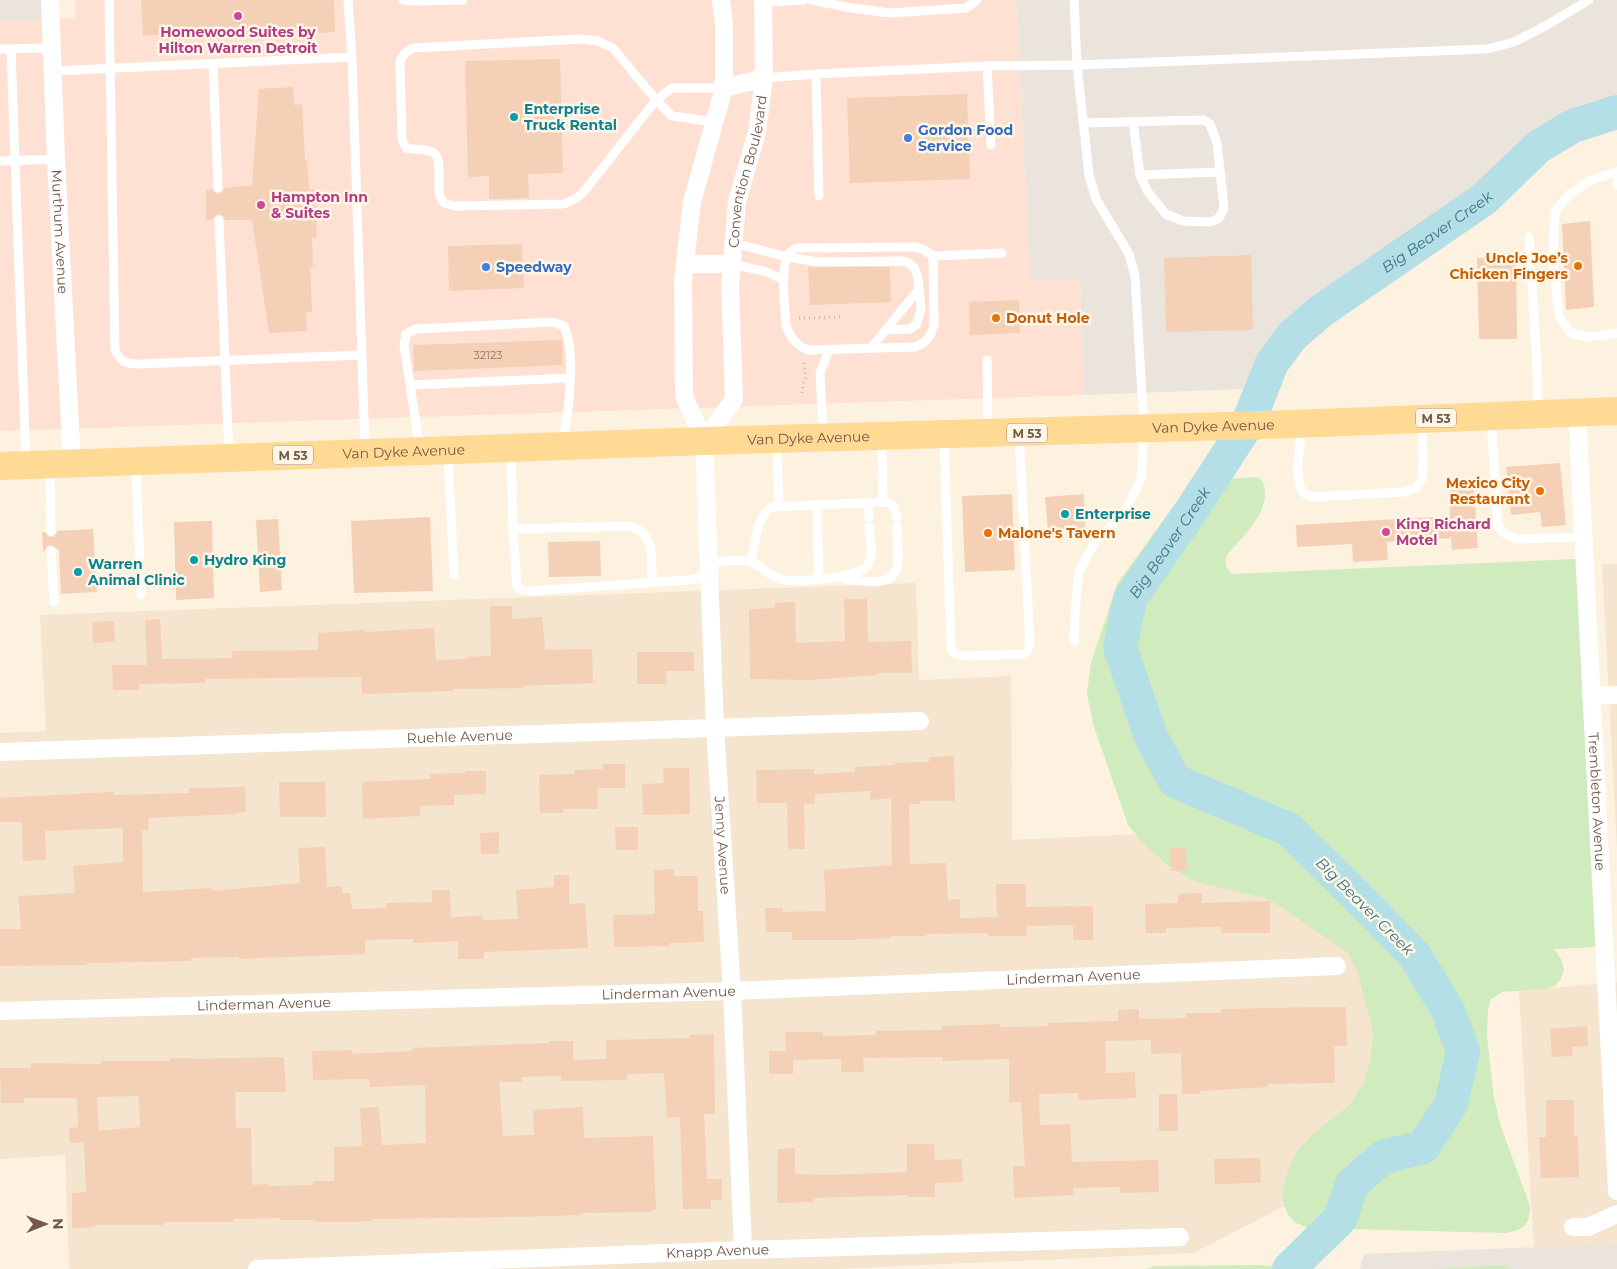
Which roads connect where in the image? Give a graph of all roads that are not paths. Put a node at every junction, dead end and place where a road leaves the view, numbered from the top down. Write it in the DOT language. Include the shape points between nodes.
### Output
graph roads {
  1 [pos="50,0"];
  2 [pos="109,0"];
  3 [pos="348,0"];
  4 [pos="403,0"];
  5 [pos="463,0"];
  6 [pos="722,0"];
  7 [pos="804,0"];
  8 [pos="812,0"];
  9 [pos="977,0"];
  10 [pos="1074,0"];
  11 [pos="1589,0"];
  12 [pos="763,1"];
  13 [pos="852,4"];
  14 [pos="52,48"];
  15 [pos="0,49"];
  16 [pos="11,49"];
  17 [pos="352,57"];
  18 [pos="213,64"];
  19 [pos="1077,65"];
  20 [pos="987,66"];
  21 [pos="110,69"];
  22 [pos="53,71"];
  23 [pos="816,74"];
  24 [pos="764,78"];
  25 [pos="724,88"];
  26 [pos="656,100"];
  27 [pos="1133,121"];
  28 [pos="714,122"];
  29 [pos="1084,123"];
  30 [pos="991,145"];
  31 [pos="56,159"];
  32 [pos="0,160"];
  33 [pos="14,160"];
  34 [pos="1220,172"];
  35 [pos="1617,172"];
  36 [pos="1140,175"];
  37 [pos="1617,185"];
  38 [pos="218,188"];
  39 [pos="819,196"];
  40 [pos="219,220"];
  41 [pos="1529,237"];
  42 [pos="734,243"];
  43 [pos="1002,253"];
  44 [pos="787,256"];
  45 [pos="933,256"];
  46 [pos="685,264"];
  47 [pos="732,264"];
  48 [pos="784,280"];
  49 [pos="919,289"];
  50 [pos="887,330"];
  51 [pos="1617,334"];
  52 [pos="871,348"];
  53 [pos="829,350"];
  54 [pos="362,355"];
  55 [pos="987,360"];
  56 [pos="225,361"];
  57 [pos="570,378"];
  58 [pos="410,385"];
  59 [pos="1617,411"];
  60 [pos="1577,412"];
  61 [pos="1538,414"];
  62 [pos="1491,416"];
  63 [pos="1422,419"];
  64 [pos="1298,424"];
  65 [pos="1144,429"];
  66 [pos="1019,433"];
  67 [pos="988,434"];
  68 [pos="944,435"];
  69 [pos="882,437"];
  70 [pos="823,438"];
  71 [pos="777,439"];
  72 [pos="704,441"];
  73 [pos="563,446"];
  74 [pos="511,448"];
  75 [pos="448,450"];
  76 [pos="420,451"];
  77 [pos="365,453"];
  78 [pos="230,458"];
  79 [pos="136,461"];
  80 [pos="37,464"];
  81 [pos="883,502"];
  82 [pos="868,503"];
  83 [pos="817,504"];
  84 [pos="780,505"];
  85 [pos="513,529"];
  86 [pos="51,531"];
  87 [pos="1583,537"];
  88 [pos="51,551"];
  89 [pos="750,562"];
  90 [pos="709,569"];
  91 [pos="454,575"];
  92 [pos="819,578"];
  93 [pos="840,578"];
  94 [pos="652,582"];
  95 [pos="142,595"];
  96 [pos="54,602"];
  97 [pos="1074,641"];
  98 [pos="1617,695"];
  99 [pos="1590,696"];
  100 [pos="920,721"];
  101 [pos="715,727"];
  102 [pos="0,752"];
  103 [pos="1611,964"];
  104 [pos="1337,966"];
  105 [pos="732,991"];
  106 [pos="0,1011"];
  107 [pos="1617,1191"];
  108 [pos="1617,1214"];
  109 [pos="1573,1227"];
  110 [pos="1180,1237"];
  111 [pos="743,1250"];
  112 [pos="257,1269"];
  1 -- 14 [label="street, Murthum Avenue"];
  2 -- 21 [label="lane"];
  3 -- 17 [label="lane"];
  4 -- 5 [label="lane"];
  6 -- 25 [label="street"];
  7 -- 12 [label="lane"];
  8 -- 13 [label="lane"];
  9 -- 13 [label="lane" via="966,8 890,13"];
  10 -- 19 [label="lane"];
  11 -- 19 [label="lane" via="1514,42 1487,49"];
  12 -- 24 [label="street, Convention Boulevard"];
  14 -- 16 [label="lane"];
  14 -- 22 [label="street, Murthum Avenue"];
  15 -- 16 [label="lane"];
  16 -- 33 [label="lane"];
  17 -- 18 [label="lane"];
  17 -- 54 [label="lane"];
  18 -- 21 [label="lane"];
  18 -- 38 [label="lane"];
  19 -- 20 [label="lane"];
  19 -- 29 [label="lane"];
  20 -- 23 [label="lane"];
  20 -- 30 [label="lane"];
  21 -- 22 [label="lane"];
  21 -- 56 [label="lane" via="115,350 127,364"];
  22 -- 31 [label="street, Murthum Avenue"];
  23 -- 24 [label="lane"];
  23 -- 39 [label="lane"];
  24 -- 25 [label="street, Convention Boulevard"];
  24 -- 42 [label="street, Convention Boulevard" via="757,132 737,202"];
  25 -- 26 [label="lane" via="672,88"];
  25 -- 28 [label="street"];
  26 -- 26 [label="lane" via="613,48 598,41 580,39 413,48 400,61 402,139 406,148 426,150 438,158 439,194 444,203 455,206 564,204 577,198"];
  26 -- 28 [label="lane" via="672,116"];
  27 -- 29 [label="lane"];
  27 -- 34 [label="lane" via="1204,120 1210,124 1216,143"];
  27 -- 36 [label="lane"];
  28 -- 46 [label="street" via="692,202"];
  29 -- 65 [label="lane" via="1089,175 1096,199 1129,254 1135,276"];
  31 -- 33 [label="lane"];
  31 -- 80 [label="street, Murthum Avenue"];
  32 -- 33 [label="lane"];
  33 -- 80 [label="lane"];
  34 -- 36 [label="lane"];
  34 -- 36 [label="lane" via="1224,208 1219,218 1211,222 1183,221 1166,214 1148,192"];
  35 -- 37 [label="lane"];
  35 -- 51 [label="lane" via="1591,180 1570,194 1555,211 1553,257 1559,317 1571,333 1589,337"];
  40 -- 56 [label="lane"];
  41 -- 61 [label="lane"];
  42 -- 44 [label="lane"];
  42 -- 47 [label="street, Convention Boulevard"];
  43 -- 45 [label="lane"];
  44 -- 45 [label="lane" via="797,248 914,247"];
  44 -- 48 [label="lane"];
  44 -- 49 [label="lane" via="819,262 908,262 918,275"];
  45 -- 52 [label="lane" via="934,325 931,336 915,347"];
  46 -- 47 [label="street, Convention Boulevard"];
  46 -- 72 [label="street" via="684,396"];
  47 -- 48 [label="lane" via="764,271"];
  47 -- 72 [label="street, Convention Boulevard" via="734,399"];
  48 -- 53 [label="lane" via="788,333 802,348"];
  49 -- 50 [label="lane"];
  49 -- 50 [label="lane" via="921,308 917,324 910,329"];
  50 -- 52 [label="lane"];
  52 -- 53 [label="lane"];
  53 -- 70 [label="lane" via="820,373"];
  54 -- 56 [label="lane"];
  54 -- 77 [label="lane"];
  55 -- 67 [label="lane"];
  56 -- 78 [label="lane"];
  57 -- 58 [label="lane"];
  57 -- 58 [label="lane" via="569,336 564,326 552,322 416,329 406,334 404,346"];
  57 -- 73 [label="lane"];
  58 -- 76 [label="lane"];
  59 -- 60 [label="main road, Van Dyke Avenue / M 53"];
  60 -- 61 [label="main road, Van Dyke Avenue / M 53"];
  60 -- 87 [label="street, Trembleton Avenue"];
  61 -- 62 [label="main road, Van Dyke Avenue / M 53"];
  62 -- 63 [label="main road, Van Dyke Avenue / M 53"];
  62 -- 87 [label="lane" via="1498,526 1506,535 1517,539"];
  63 -- 64 [label="main road, Van Dyke Avenue / M 53"];
  63 -- 64 [label="lane" via="1423,468 1417,488 1404,492 1312,498 1302,492 1298,481"];
  64 -- 65 [label="main road, Van Dyke Avenue / M 53"];
  65 -- 66 [label="main road, Van Dyke Avenue / M 53"];
  65 -- 97 [label="lane" via="1142,479 1124,513 1096,541 1079,571"];
  66 -- 67 [label="main road, Van Dyke Avenue / M 53"];
  66 -- 68 [label="lane" via="1030,645 1023,654 962,656 951,648"];
  67 -- 68 [label="main road, Van Dyke Avenue / M 53"];
  68 -- 69 [label="main road, Van Dyke Avenue / M 53"];
  69 -- 70 [label="main road, Van Dyke Avenue / M 53"];
  69 -- 81 [label="lane"];
  70 -- 71 [label="main road, Van Dyke Avenue / M 53"];
  71 -- 72 [label="main road, Van Dyke Avenue / M 53"];
  71 -- 84 [label="lane"];
  72 -- 73 [label="main road, Van Dyke Avenue / M 53"];
  72 -- 90 [label="street, Jenny Avenue"];
  73 -- 74 [label="main road, Van Dyke Avenue / M 53"];
  74 -- 75 [label="main road, Van Dyke Avenue / M 53"];
  74 -- 85 [label="lane"];
  75 -- 76 [label="main road, Van Dyke Avenue / M 53"];
  75 -- 91 [label="lane"];
  76 -- 77 [label="main road, Van Dyke Avenue / M 53"];
  77 -- 78 [label="main road, Van Dyke Avenue / M 53"];
  78 -- 79 [label="main road, Van Dyke Avenue / M 53"];
  79 -- 80 [label="main road, Van Dyke Avenue / M 53"];
  79 -- 95 [label="lane"];
  80 -- 86 [label="lane"];
  81 -- 82 [label="lane"];
  81 -- 93 [label="lane" via="894,507 897,567 888,579 876,582"];
  82 -- 83 [label="lane"];
  82 -- 93 [label="lane" via="869,562 856,574"];
  83 -- 84 [label="lane"];
  83 -- 92 [label="lane"];
  84 -- 89 [label="lane" via="764,513"];
  85 -- 94 [label="lane" via="629,526 639,529 651,547"];
  85 -- 94 [label="lane" via="515,583 522,590"];
  87 -- 99 [label="street, Trembleton Avenue"];
  88 -- 96 [label="lane"];
  89 -- 90 [label="lane"];
  89 -- 92 [label="lane" via="770,576 783,580"];
  90 -- 94 [label="lane" via="688,580"];
  90 -- 101 [label="street, Jenny Avenue"];
  92 -- 93 [label="lane"];
  98 -- 99 [label="street"];
  99 -- 103 [label="street, Trembleton Avenue"];
  100 -- 101 [label="street, Ruehle Avenue"];
  101 -- 102 [label="street, Ruehle Avenue"];
  101 -- 105 [label="street, Jenny Avenue"];
  103 -- 107 [label="street, Trembleton Avenue"];
  104 -- 105 [label="street, Linderman Avenue"];
  105 -- 106 [label="street, Linderman Avenue"];
  105 -- 111 [label="street, Jenny Avenue"];
  108 -- 109 [label="street" via="1588,1227"];
  110 -- 111 [label="street, Knapp Avenue"];
  111 -- 112 [label="street, Knapp Avenue"];
}
